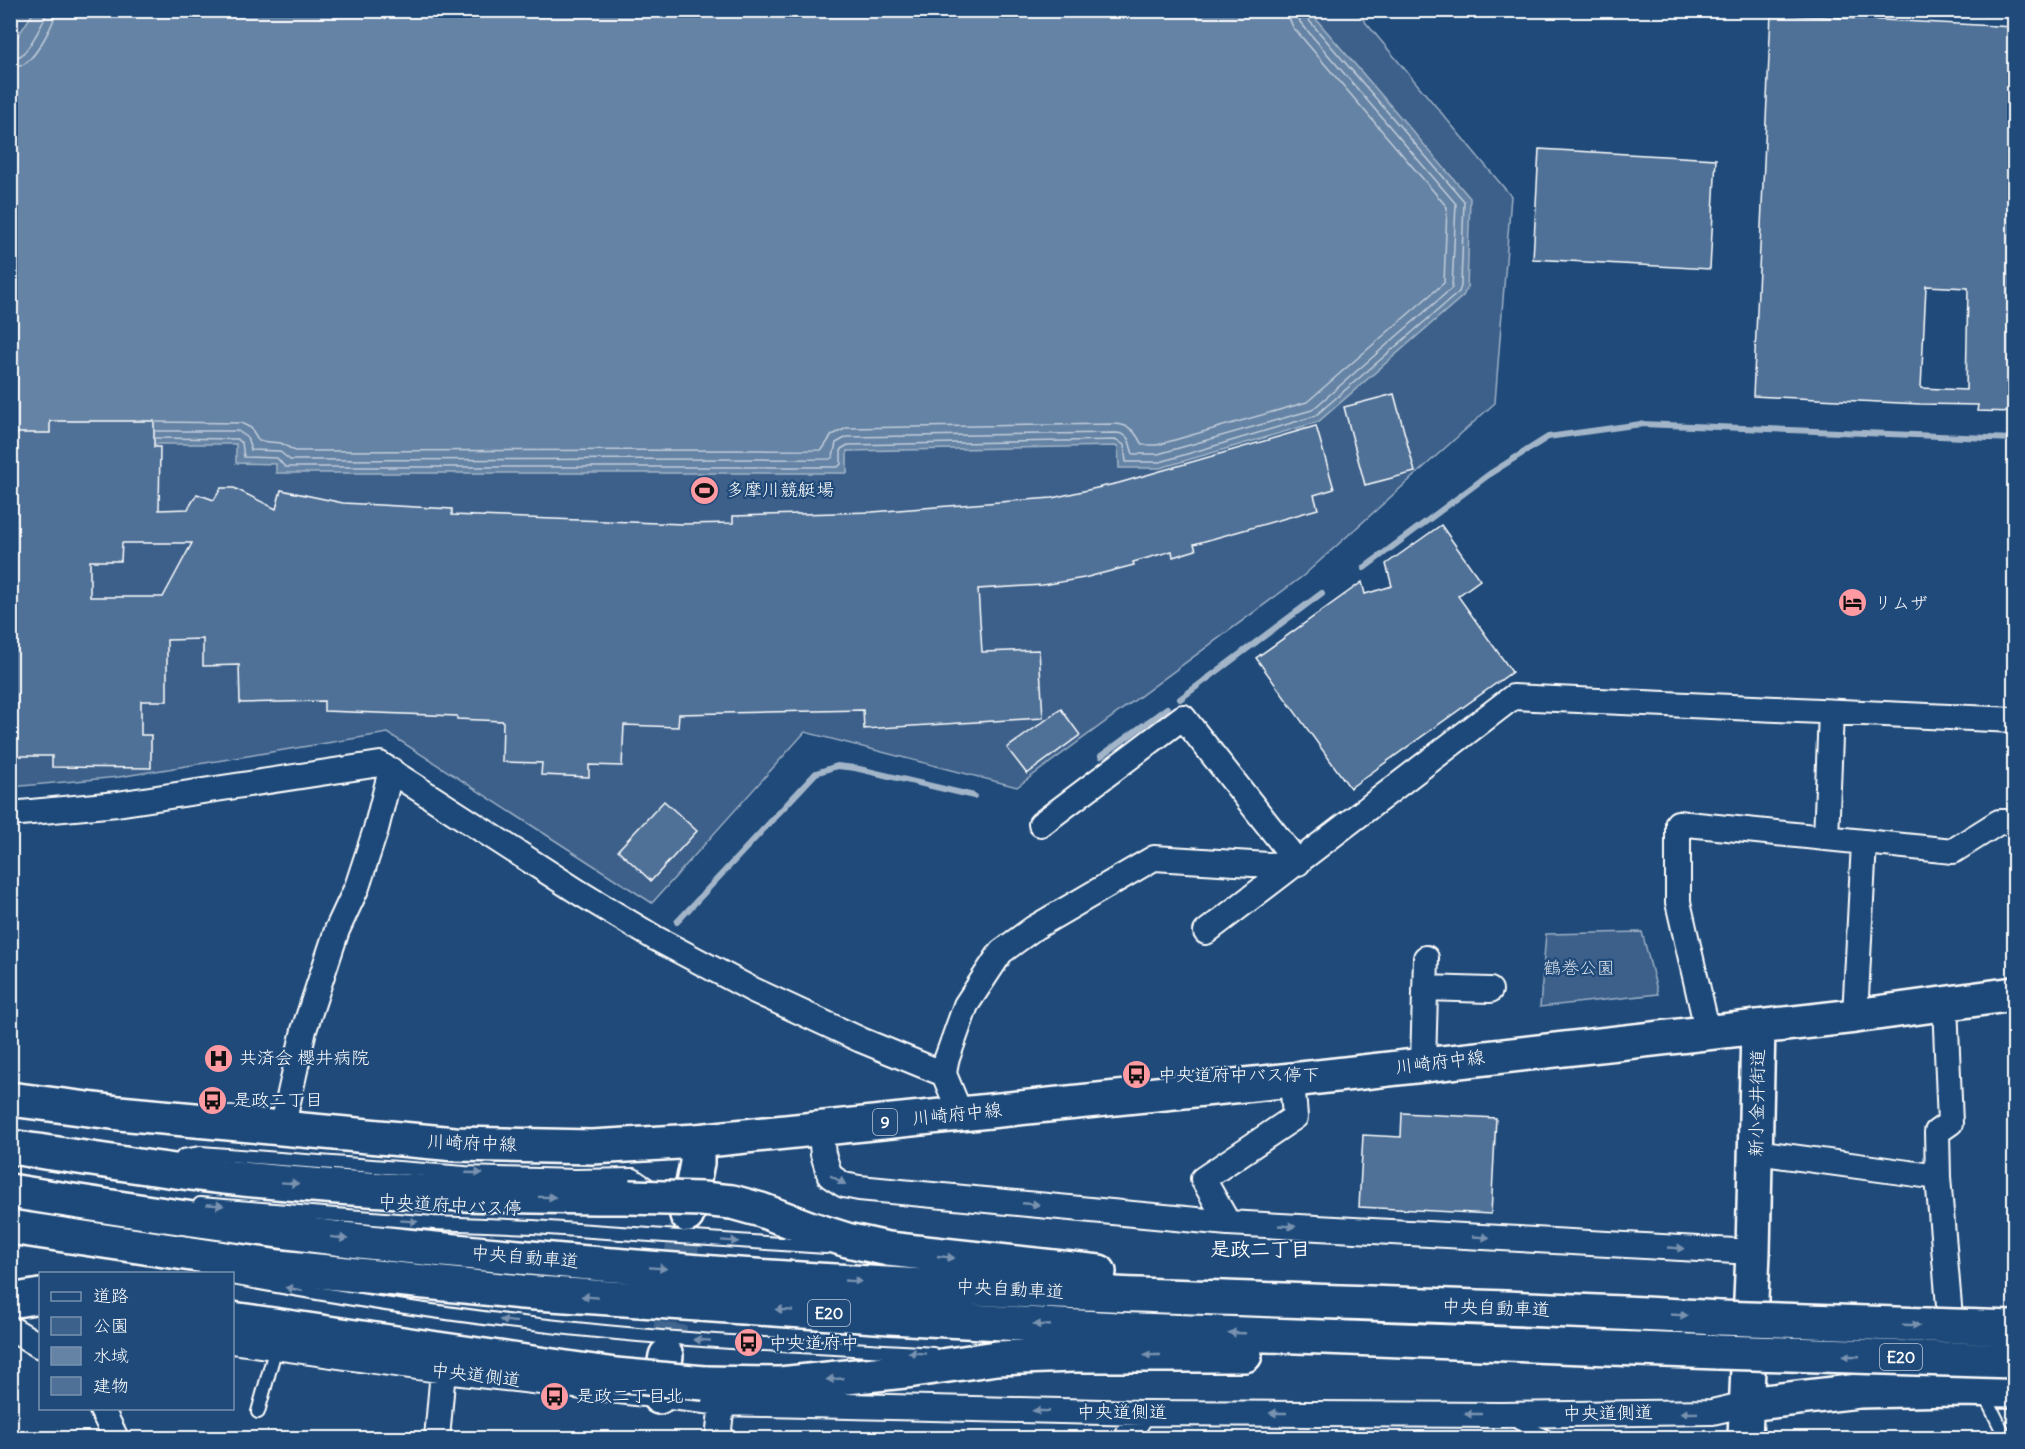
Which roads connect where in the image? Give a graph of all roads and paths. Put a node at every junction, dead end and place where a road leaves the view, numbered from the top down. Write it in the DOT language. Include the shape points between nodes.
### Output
graph roads {
  1 [pos="1831,712"];
  2 [pos="2014,720"];
  3 [pos="391,770"];
  4 [pos="10,814"];
  5 [pos="2014,822"];
  6 [pos="1041,824"];
  7 [pos="1826,838"];
  8 [pos="1864,843"];
  9 [pos="1298,863"];
  10 [pos="1206,932"];
  11 [pos="1426,958"];
  12 [pos="1425,988"];
  13 [pos="1490,990"];
  14 [pos="2014,994"];
  15 [pos="1946,1004"];
  16 [pos="1855,1016"];
  17 [pos="1758,1026"];
  18 [pos="1708,1033"];
  19 [pos="1423,1064"];
  20 [pos="944,1074"];
  21 [pos="1292,1080"];
  22 [pos="10,1099"];
  23 [pos="960,1113"];
  24 [pos="820,1128"];
  25 [pos="282,1129"];
  26 [pos="10,1138"];
  27 [pos="697,1141"];
  28 [pos="10,1147"];
  29 [pos="1756,1152"];
  30 [pos="171,1170"];
  31 [pos="1938,1176"];
  32 [pos="10,1189"];
  33 [pos="138,1198"];
  34 [pos="184,1203"];
  35 [pos="689,1204"];
  36 [pos="1228,1223"];
  37 [pos="10,1227"];
  38 [pos="10,1232"];
  39 [pos="888,1249"];
  40 [pos="1753,1252"];
  41 [pos="107,1254"];
  42 [pos="234,1278"];
  43 [pos="39,1296"];
  44 [pos="10,1301"];
  45 [pos="1639,1313"];
  46 [pos="234,1319"];
  47 [pos="2014,1328"];
  48 [pos="234,1341"];
  49 [pos="276,1347"];
  50 [pos="1652,1349"];
  51 [pos="666,1356"];
  52 [pos="997,1358"];
  53 [pos="2014,1361"];
  54 [pos="443,1371"];
  55 [pos="1968,1389"];
  56 [pos="2014,1390"];
  57 [pos="713,1393"];
  58 [pos="659,1397"];
  59 [pos="1747,1404"];
  60 [pos="102,1410"];
  61 [pos="258,1412"];
  62 [pos="1143,1413"];
  63 [pos="1502,1414"];
  64 [pos="116,1438"];
  65 [pos="437,1438"];
  66 [pos="718,1438"];
  67 [pos="1126,1438"];
  68 [pos="1549,1438"];
  69 [pos="1745,1438"];
  70 [pos="2006,1438"];
  1 -- 2 [label="street"];
  1 -- 7 [label="street"];
  1 -- 9 [label="street" via="1513,697"];
  3 -- 4 [label="street" via="380,764 117,804"];
  3 -- 20 [label="street" via="655,938 791,1008"];
  3 -- 25 [label="street" via="357,887 303,1030"];
  5 -- 8 [label="street" via="1999,822 1953,851"];
  6 -- 9 [label="street" via="1183,717"];
  7 -- 8 [label="street"];
  7 -- 18 [label="street" via="1678,823 1678,902"];
  8 -- 16 [label="street"];
  9 -- 10 [label="street"];
  9 -- 20 [label="street" via="1268,865 1154,858 1034,928 1001,952 966,1005"];
  11 -- 12 [label="street"];
  12 -- 13 [label="street"];
  12 -- 19 [label="street"];
  14 -- 15 [label="main road, 新小金井街道"];
  15 -- 16 [label="main road, 新小金井街道"];
  15 -- 31 [label="street" via="1950,1123 1937,1132"];
  16 -- 17 [label="main road, 新小金井街道"];
  17 -- 18 [label="main road, 川崎府中線 / 9"];
  17 -- 29 [label="main road, 新小金井街道"];
  18 -- 19 [label="main road, 川崎府中線 / 9"];
  19 -- 21 [label="main road, 川崎府中線 / 9"];
  20 -- 23 [label="street"];
  21 -- 23 [label="main road, 川崎府中線 / 9"];
  21 -- 36 [label="street" via="1295,1117 1203,1179"];
  22 -- 25 [label="main road, 川崎府中線 / 9"];
  23 -- 24 [label="main road, 川崎府中線 / 9"];
  24 -- 27 [label="main road, 川崎府中線 / 9"];
  24 -- 36 [label="street, one-way" via="830,1176 844,1185"];
  25 -- 27 [label="main road, 川崎府中線 / 9" via="455,1144 592,1147"];
  26 -- 30 [label="main road" via="36,1137 145,1152"];
  27 -- 35 [label="main road"];
  28 -- 30 [label="main road"];
  29 -- 31 [label="street"];
  29 -- 40 [label="main road, 新小金井街道"];
  30 -- 35 [label="lane, one-way" via="183,1156 201,1153 465,1173 634,1176"];
  30 -- 39 [label="main road, one-way, bridge" via="286,1183 466,1195 732,1202 847,1240"];
  31 -- 55 [label="street"];
  32 -- 33 [label="lane"];
  32 -- 45 [label="main road, 中央自動車道 / E20, one-way" via="362,1241 587,1263 825,1280 1211,1299"];
  34 -- 39 [label="lane, 中央道府中バス停, one-way" via="434,1223"];
  36 -- 40 [label="street, one-way"];
  50 -- 37 [label="main road, 中央自動車道 / E20, one-way" via="1137,1330 522,1292 279,1267"];
  38 -- 41 [label="lane"];
  39 -- 45 [label="main road, one-way" via="1100,1272"];
  40 -- 59 [label="main road, 新小金井街道"];
  52 -- 42 [label="lane, one-way" via="545,1326"];
  43 -- 44 [label="main road"];
  45 -- 47 [label="main road, 中央自動車道 / E20, one-way, bridge"];
  46 -- 57 [label="main road, bridge"];
  48 -- 49 [label="street, 中央道側道"];
  49 -- 54 [label="street, 中央道側道"];
  49 -- 61 [label="lane"];
  50 -- 52 [label="main road, one-way"];
  53 -- 50 [label="main road, 中央自動車道 / E20, one-way, bridge"];
  51 -- 58 [label="main road"];
  52 -- 57 [label="main road, one-way"];
  54 -- 58 [label="street, 中央道側道"];
  54 -- 65 [label="street"];
  55 -- 56 [label="main road, 中央道側道"];
  55 -- 59 [label="main road, 中央道側道" via="1859,1391"];
  55 -- 70 [label="lane"];
  57 -- 58 [label="street, 中央道側道"];
  62 -- 57 [label="street, 中央道側道, one-way"];
  57 -- 66 [label="street"];
  59 -- 63 [label="street, 中央道側道, one-way" via="1712,1412"];
  59 -- 69 [label="main road, 新小金井街道"];
  60 -- 64 [label="street"];
  63 -- 62 [label="street, 中央道側道, one-way"];
  62 -- 67 [label="street"];
  63 -- 68 [label="lane"];
}
